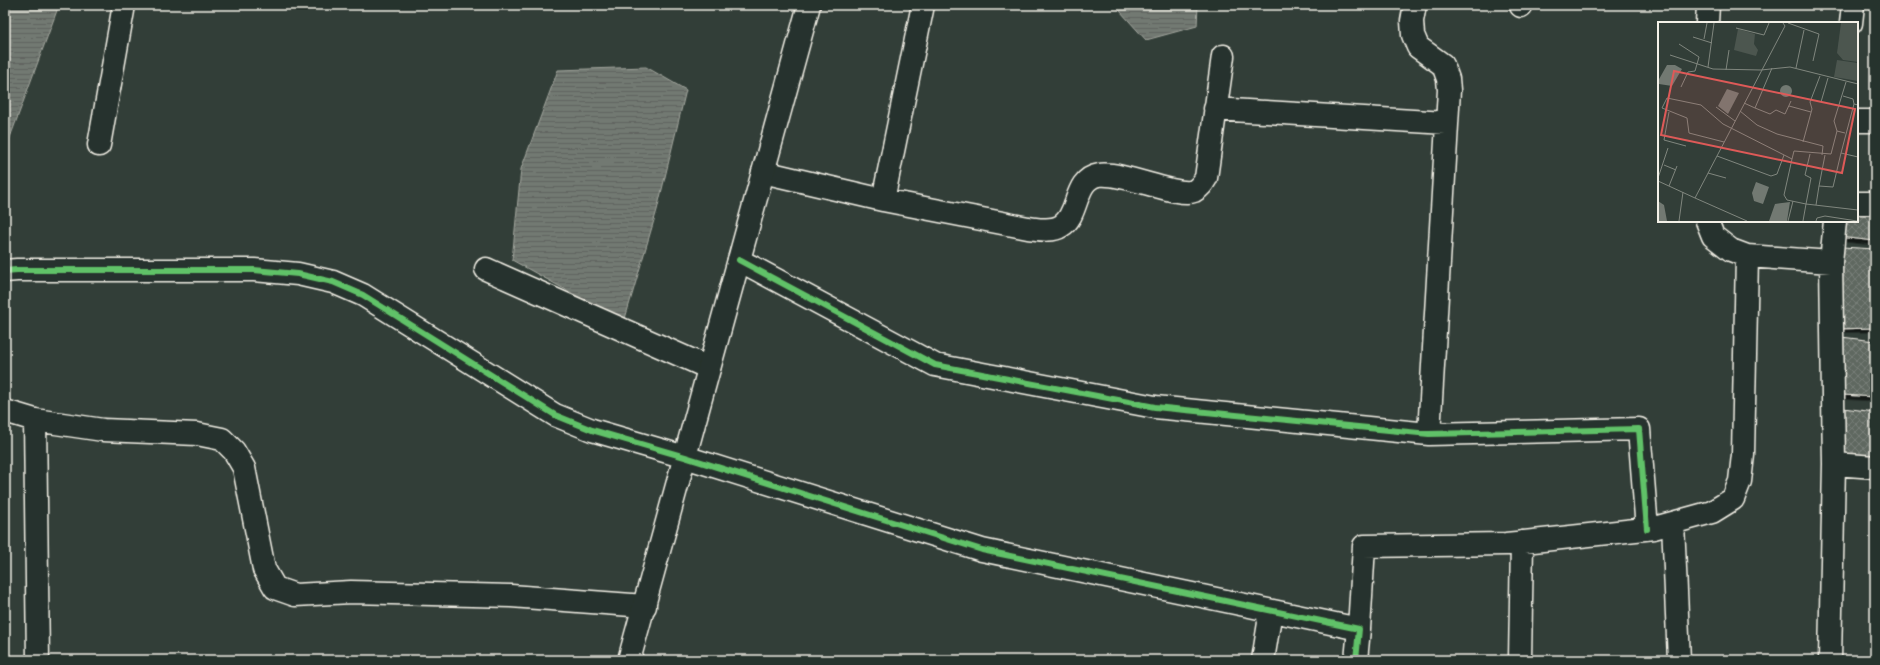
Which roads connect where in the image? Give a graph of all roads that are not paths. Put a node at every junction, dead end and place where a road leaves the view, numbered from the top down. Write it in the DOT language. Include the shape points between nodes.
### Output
graph roads {
  1 [pos="124,5"];
  2 [pos="808,5"];
  3 [pos="923,5"];
  4 [pos="1415,5"];
  5 [pos="1708,5"];
  6 [pos="1853,5"];
  7 [pos="1707,22"];
  8 [pos="1851,22"];
  9 [pos="1223,56"];
  10 [pos="1215,109"];
  11 [pos="1858,121"];
  12 [pos="1875,121"];
  13 [pos="1446,123"];
  14 [pos="99,145"];
  15 [pos="762,172"];
  16 [pos="883,200"];
  17 [pos="1858,203"];
  18 [pos="1875,203"];
  19 [pos="1707,222"];
  20 [pos="1835,222"];
  21 [pos="1747,256"];
  22 [pos="739,260"];
  23 [pos="1831,262"];
  24 [pos="486,269"];
  25 [pos="5,271"];
  26 [pos="709,368"];
  27 [pos="5,412"];
  28 [pos="35,420"];
  29 [pos="1429,434"];
  30 [pos="685,457"];
  31 [pos="1834,464"];
  32 [pos="1875,467"];
  33 [pos="1673,522"];
  34 [pos="1647,529"];
  35 [pos="1522,542"];
  36 [pos="645,606"];
  37 [pos="1267,610"];
  38 [pos="1359,629"];
  39 [pos="38,660"];
  40 [pos="630,660"];
  41 [pos="1263,660"];
  42 [pos="1356,660"];
  43 [pos="1520,660"];
  44 [pos="1679,660"];
  45 [pos="1830,660"];
  1 -- 14 [label="street"];
  2 -- 15 [label="street"];
  3 -- 16 [label="street"];
  4 -- 13 [label="street" via="1413,35 1418,47 1443,64 1448,79"];
  5 -- 7 [label="street"];
  6 -- 8 [label="street"];
  9 -- 10 [label="street"];
  10 -- 13 [label="street"];
  10 -- 16 [label="street" via="1206,178 1201,187 1193,192 1177,191 1115,175 1098,175 1089,178 1081,188 1069,219 1060,227 1046,230"];
  11 -- 12 [label="street"];
  13 -- 29 [label="street"];
  15 -- 16 [label="street"];
  15 -- 22 [label="street"];
  17 -- 18 [label="street"];
  19 -- 21 [label="street" via="1713,236 1731,250"];
  20 -- 23 [label="street"];
  21 -- 23 [label="street"];
  21 -- 33 [label="street" via="1743,455 1740,481 1733,499 1712,512"];
  22 -- 26 [label="street"];
  22 -- 29 [label="street" via="935,365 1155,407"];
  23 -- 31 [label="street"];
  24 -- 26 [label="street"];
  25 -- 30 [label="street" via="254,270 298,274 333,282 363,294 555,414 592,430"];
  26 -- 30 [label="street"];
  27 -- 28 [label="street"];
  28 -- 36 [label="street" via="103,430 197,434 222,439 234,451 244,468 264,569 275,588 295,595 351,592 511,596"];
  28 -- 39 [label="street"];
  29 -- 34 [label="street" via="1639,429"];
  30 -- 36 [label="street"];
  30 -- 37 [label="street" via="982,550"];
  31 -- 32 [label="street"];
  31 -- 45 [label="street"];
  33 -- 34 [label="street"];
  33 -- 44 [label="street"];
  34 -- 35 [label="street"];
  35 -- 38 [label="street" via="1364,546"];
  35 -- 43 [label="street"];
  36 -- 40 [label="street"];
  37 -- 38 [label="street"];
  37 -- 41 [label="street" via="1269,623"];
  38 -- 42 [label="street"];
}
